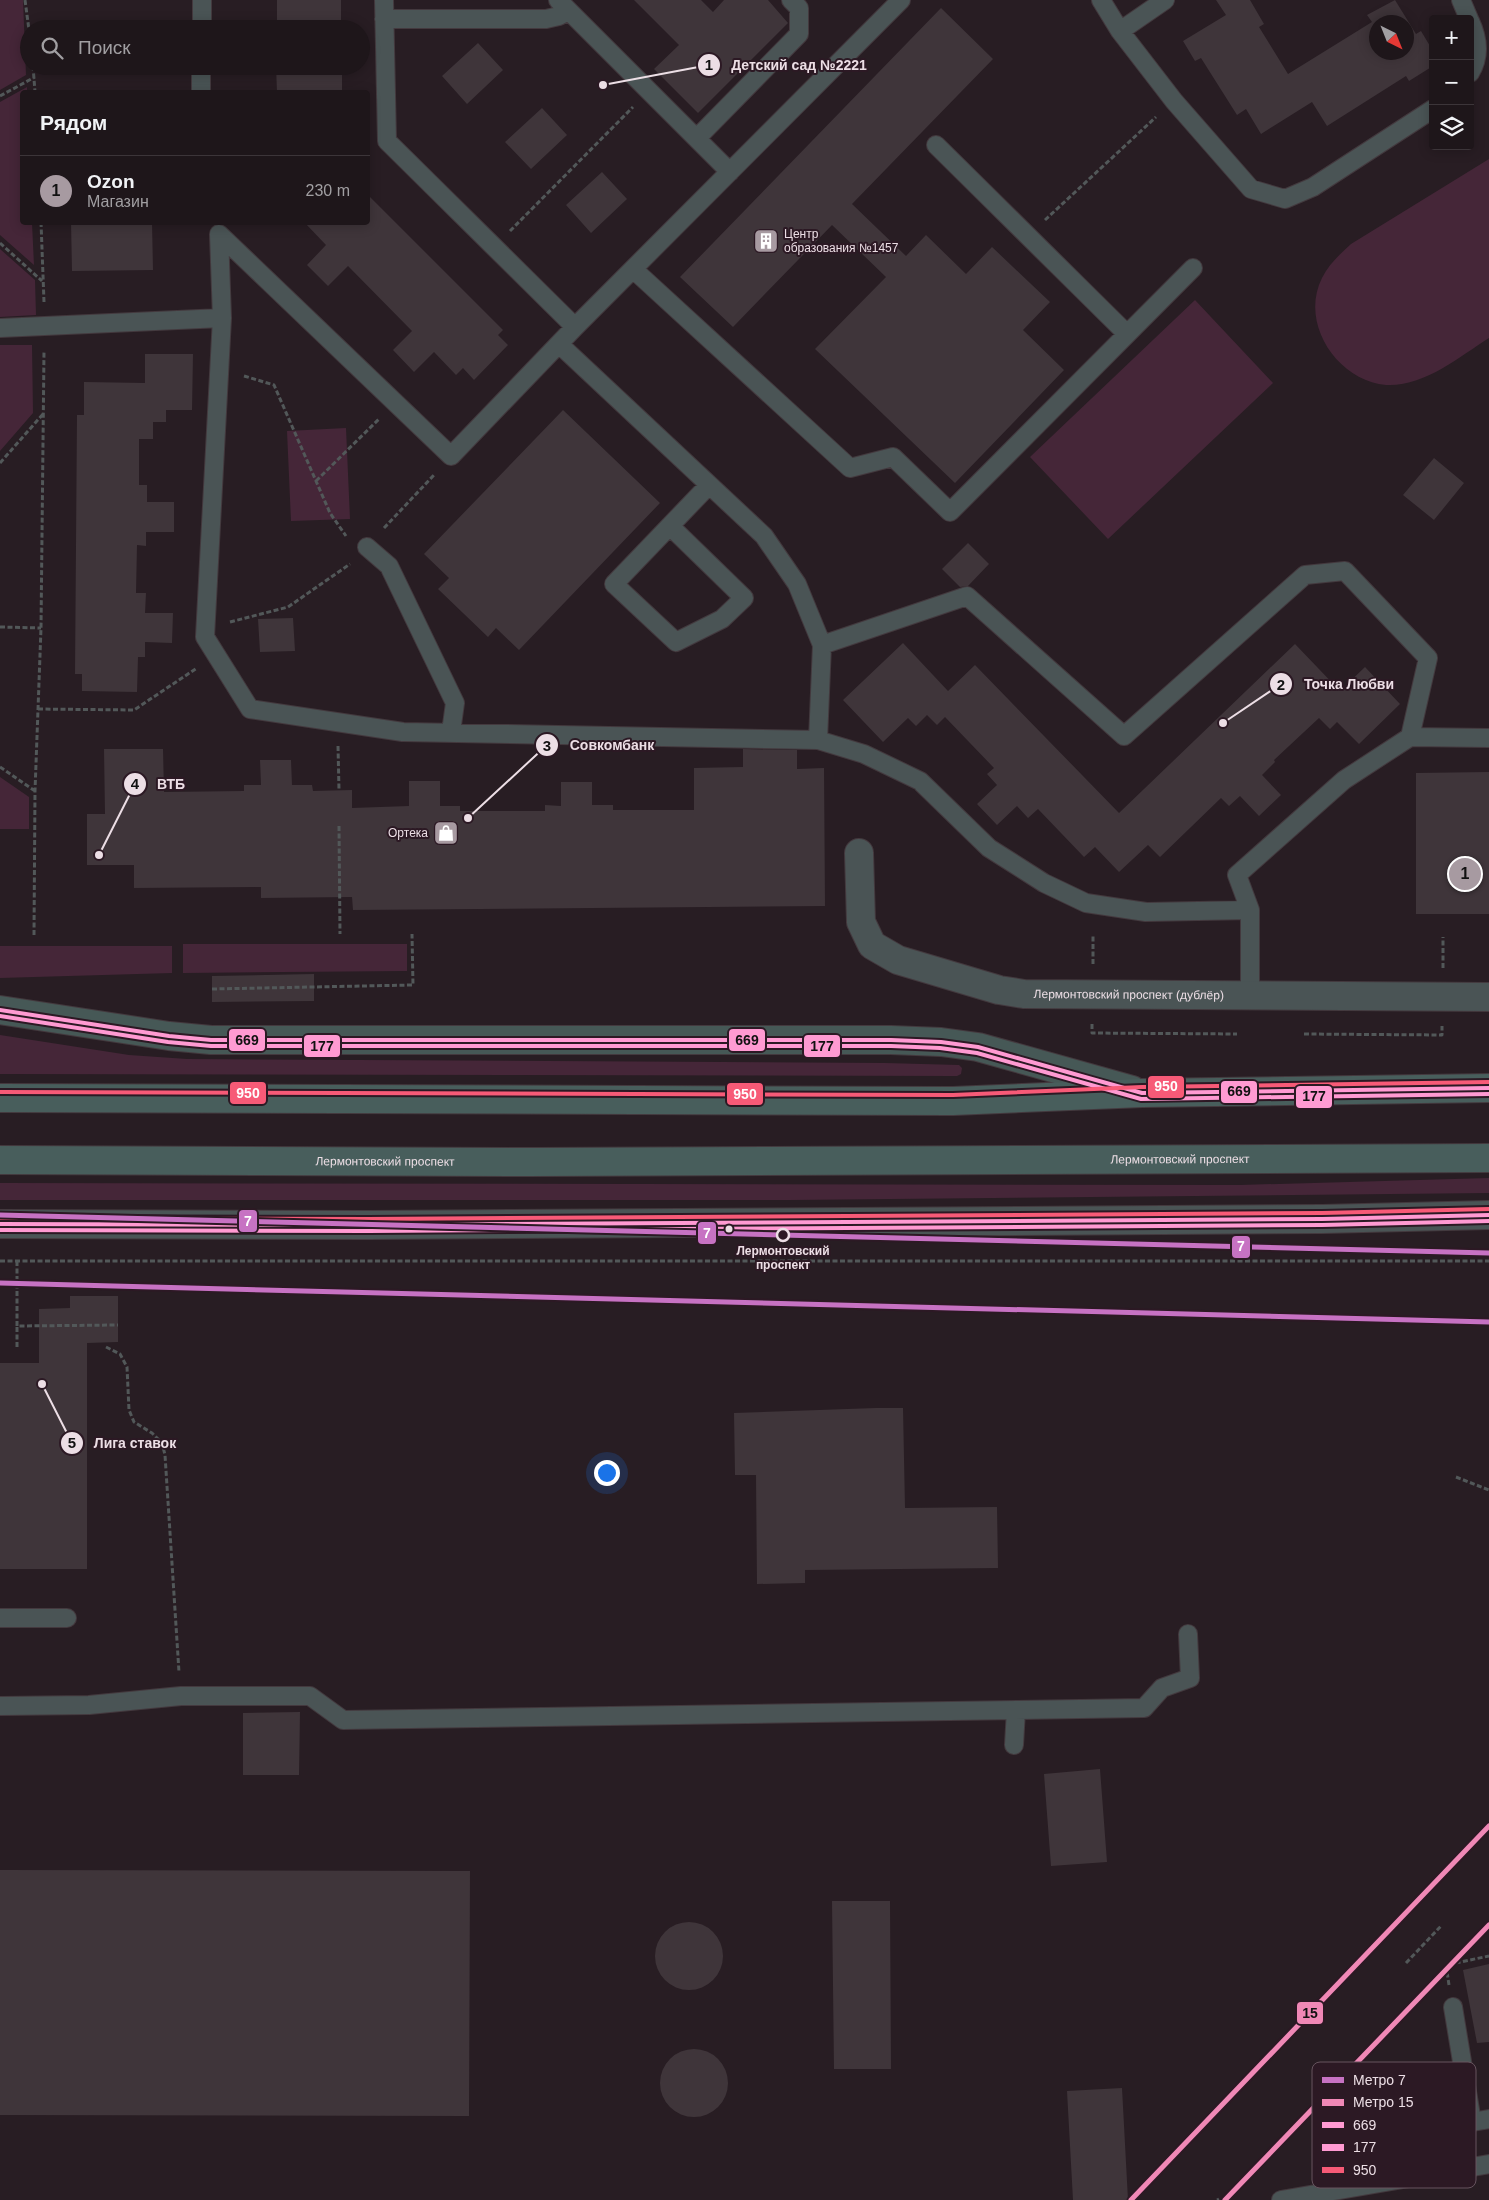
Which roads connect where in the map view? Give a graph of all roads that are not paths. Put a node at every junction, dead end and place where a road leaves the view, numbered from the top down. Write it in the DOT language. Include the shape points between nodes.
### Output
graph roads {
  1 [pos="202,0"];
  2 [pos="384,0"];
  3 [pos="792,0"];
  4 [pos="901,0"];
  5 [pos="1101,0"];
  6 [pos="1165,0"];
  7 [pos="1461,0"];
  8 [pos="563,5"];
  9 [pos="1468,15"];
  10 [pos="384,19"];
  11 [pos="202,20"];
  12 [pos="1474,29"];
  13 [pos="1120,31"];
  14 [pos="1474,67"];
  15 [pos="201,75"];
  16 [pos="201,90"];
  17 [pos="1429,111"];
  18 [pos="697,138"];
  19 [pos="936,145"];
  20 [pos="730,172"];
  21 [pos="216,228"];
  22 [pos="1193,268"];
  23 [pos="633,270"];
  24 [pos="222,318"];
  25 [pos="575,327"];
  26 [pos="0,328"];
  27 [pos="1127,334"];
  28 [pos="559,344"];
  29 [pos="709,485"];
  30 [pos="670,526"];
  31 [pos="363,551"];
  32 [pos="822,644"];
  33 [pos="451,732"];
  34 [pos="1410,737"];
  35 [pos="1489,738"];
  36 [pos="818,740"];
  37 [pos="859,853"];
  38 [pos="1250,910"];
  39 [pos="1250,995"];
  40 [pos="1489,997"];
  41 [pos="0,1010"];
  42 [pos="1489,1088"];
  43 [pos="1142,1093"];
  44 [pos="0,1098"];
  45 [pos="1489,1158"];
  46 [pos="0,1160"];
  47 [pos="1489,1215"];
  48 [pos="0,1224"];
  49 [pos="0,1618"];
  50 [pos="67,1618"];
  51 [pos="1188,1634"];
  52 [pos="0,1706"];
  53 [pos="1016,1710"];
  54 [pos="1014,1745"];
  55 [pos="1453,2007"];
  56 [pos="1462,2062"];
  57 [pos="1489,2119"];
  58 [pos="1476,2121"];
  59 [pos="1489,2164"];
  60 [pos="1476,2166"];
  61 [pos="1350,2188"];
  62 [pos="1281,2200"];
  1 -- 11 [label="lane"];
  2 -- 10 [label="lane"];
  3 -- 18 [label="lane" via="799,8 799,34"];
  4 -- 20 [label="lane"];
  5 -- 13 [label="lane"];
  6 -- 13 [label="lane"];
  7 -- 9 [label="lane"];
  8 -- 10 [label="lane" via="559,16 546,18"];
  8 -- 18 [label="lane"];
  10 -- 25 [label="lane" via="387,141"];
  12 -- 14 [label="lane" via="1478,38"];
  13 -- 17 [label="lane" via="1174,101 1251,189 1285,199 1313,188"];
  15 -- 16 [label="lane"];
  18 -- 20 [label="lane"];
  19 -- 27 [label="lane"];
  20 -- 23 [label="lane"];
  21 -- 24 [label="lane"];
  21 -- 28 [label="lane" via="451,456"];
  22 -- 27 [label="lane"];
  23 -- 25 [label="lane"];
  23 -- 27 [label="lane" via="850,468 893,457 950,512"];
  24 -- 26 [label="lane"];
  24 -- 33 [label="lane" via="205,637 250,709 403,732"];
  25 -- 28 [label="lane"];
  28 -- 29 [label="lane"];
  29 -- 30 [label="lane"];
  29 -- 32 [label="lane" via="764,536 797,584"];
  30 -- 30 [label="lane" via="614,584 676,642 722,619 744,598"];
  31 -- 33 [label="lane" via="389,566 455,704"];
  32 -- 34 [label="lane" via="967,596 1124,736 1305,575 1344,571 1428,658"];
  32 -- 36 [label="lane"];
  33 -- 36 [label="lane"];
  34 -- 35 [label="lane"];
  34 -- 38 [label="lane" via="1344,780 1237,875"];
  36 -- 38 [label="lane" via="864,754 920,781 989,848 1044,883 1086,903 1146,912"];
  37 -- 39 [label="street, Лермонтовский проспект (дублёр)" via="861,922 865,935 872,945 898,960 999,990 1024,994"];
  38 -- 39 [label="lane"];
  39 -- 40 [label="street, Лермонтовский проспект (дублёр)"];
  41 -- 43 [label="street" via="211,1040 942,1042 978,1047"];
  42 -- 43 [label="main road"];
  43 -- 44 [label="main road" via="952,1101"];
  45 -- 46 [label="main road, Лермонтовский проспект" via="572,1162"];
  47 -- 48 [label="street" via="1322,1219 368,1225"];
  49 -- 50 [label="lane"];
  51 -- 53 [label="lane" via="1190,1678 1162,1688 1144,1708"];
  52 -- 53 [label="lane" via="90,1705 181,1696 310,1696 343,1720"];
  53 -- 54 [label="lane"];
  55 -- 56 [label="lane"];
  57 -- 58 [label="lane"];
  59 -- 60 [label="lane"];
  61 -- 62 [label="lane"];
}
